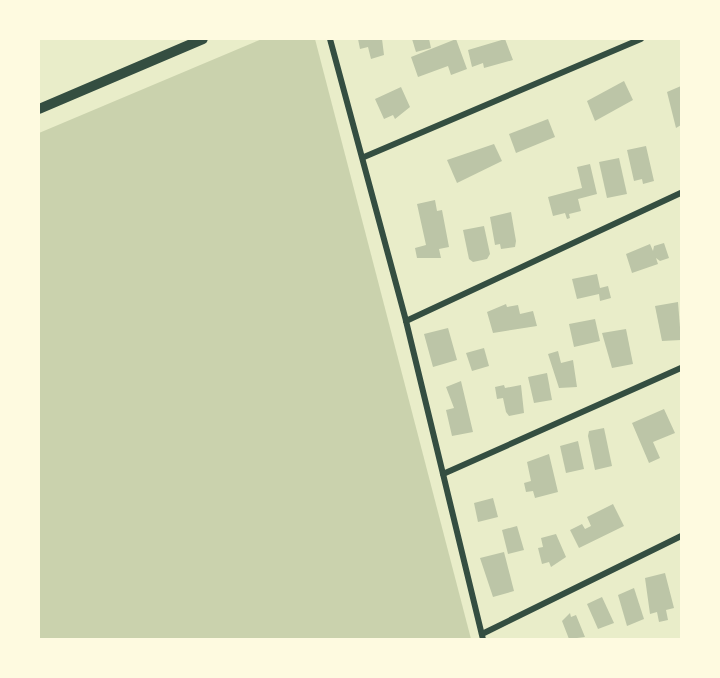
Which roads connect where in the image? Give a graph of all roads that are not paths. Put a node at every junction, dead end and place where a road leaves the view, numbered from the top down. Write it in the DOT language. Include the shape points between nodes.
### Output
graph roads {
  1 [pos="203,39"];
  2 [pos="330,39"];
  3 [pos="641,39"];
  4 [pos="39,109"];
  5 [pos="364,157"];
  6 [pos="681,193"];
  7 [pos="406,321"];
  8 [pos="681,368"];
  9 [pos="443,474"];
  10 [pos="681,536"];
  11 [pos="483,636"];
  1 -- 4 [label="main road"];
  2 -- 5 [label="street"];
  3 -- 5 [label="street"];
  5 -- 7 [label="street"];
  6 -- 7 [label="street"];
  7 -- 9 [label="street"];
  8 -- 9 [label="street"];
  9 -- 11 [label="street"];
  10 -- 11 [label="street"];
}
